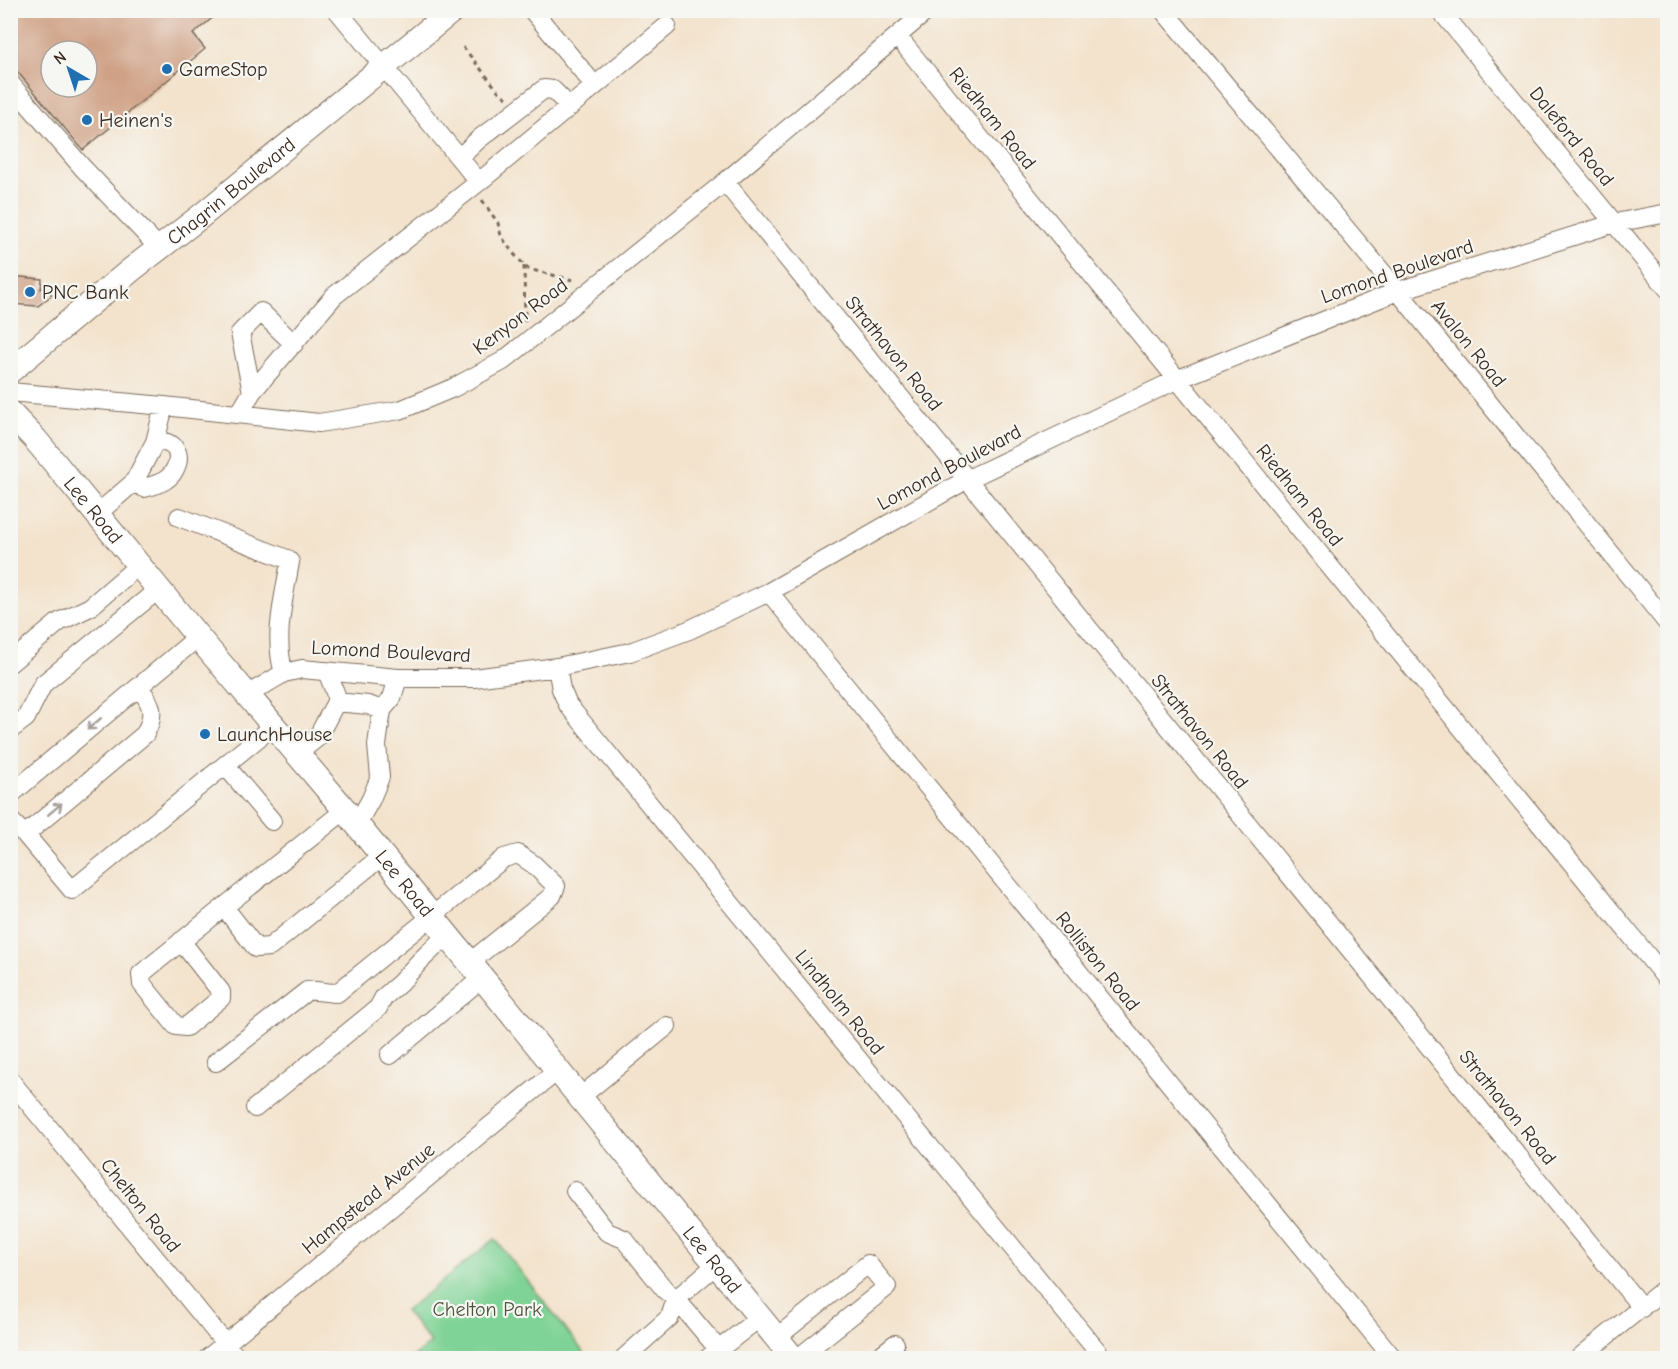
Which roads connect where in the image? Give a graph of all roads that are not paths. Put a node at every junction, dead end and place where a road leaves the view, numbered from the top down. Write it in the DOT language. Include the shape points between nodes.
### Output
graph roads {
  1 [pos="338,10"];
  2 [pos="453,10"];
  3 [pos="532,10"];
  4 [pos="928,10"];
  5 [pos="1163,10"];
  6 [pos="1440,10"];
  7 [pos="667,26"];
  8 [pos="898,37"];
  9 [pos="383,68"];
  10 [pos="10,83"];
  11 [pos="595,86"];
  12 [pos="570,107"];
  13 [pos="459,158"];
  14 [pos="725,182"];
  15 [pos="479,189"];
  16 [pos="1668,213"];
  17 [pos="1615,224"];
  18 [pos="159,248"];
  19 [pos="1668,289"];
  20 [pos="1398,291"];
  21 [pos="294,344"];
  22 [pos="10,371"];
  23 [pos="1176,380"];
  24 [pos="10,392"];
  25 [pos="252,392"];
  26 [pos="164,406"];
  27 [pos="10,413"];
  28 [pos="239,414"];
  29 [pos="156,439"];
  30 [pos="966,480"];
  31 [pos="134,482"];
  32 [pos="97,514"];
  33 [pos="179,517"];
  34 [pos="140,565"];
  35 [pos="159,588"];
  36 [pos="769,592"];
  37 [pos="1668,624"];
  38 [pos="198,637"];
  39 [pos="10,663"];
  40 [pos="557,667"];
  41 [pos="327,671"];
  42 [pos="284,673"];
  43 [pos="398,678"];
  44 [pos="139,687"];
  45 [pos="247,695"];
  46 [pos="336,702"];
  47 [pos="382,710"];
  48 [pos="273,726"];
  49 [pos="10,730"];
  50 [pos="297,754"];
  51 [pos="225,765"];
  52 [pos="10,795"];
  53 [pos="351,817"];
  54 [pos="10,820"];
  55 [pos="272,821"];
  56 [pos="24,833"];
  57 [pos="382,856"];
  58 [pos="224,907"];
  59 [pos="440,926"];
  60 [pos="181,941"];
  61 [pos="475,971"];
  62 [pos="1668,981"];
  63 [pos="667,1026"];
  64 [pos="390,1055"];
  65 [pos="216,1062"];
  66 [pos="557,1071"];
  67 [pos="10,1080"];
  68 [pos="579,1098"];
  69 [pos="255,1108"];
  70 [pos="575,1191"];
  71 [pos="716,1265"];
  72 [pos="1668,1286"];
  73 [pos="676,1299"];
  74 [pos="1642,1308"];
  75 [pos="759,1318"];
  76 [pos="776,1338"];
  77 [pos="225,1344"];
  78 [pos="894,1344"];
  79 [pos="714,1354"];
  80 [pos="208,1359"];
  81 [pos="237,1359"];
  82 [pos="624,1359"];
  83 [pos="793,1359"];
  84 [pos="798,1359"];
  85 [pos="877,1359"];
  86 [pos="1103,1359"];
  87 [pos="1393,1359"];
  88 [pos="1579,1359"];
  1 -- 9 [label="street"];
  2 -- 9 [label="main road, Chagrin Boulevard"];
  3 -- 11 [label="street"];
  4 -- 8 [label="street, Kenyon Road"];
  5 -- 20 [label="street, Avalon Road"];
  6 -- 17 [label="street, Daleford Road"];
  7 -- 11 [label="street"];
  8 -- 14 [label="street, Kenyon Road"];
  8 -- 23 [label="street, Riedham Road"];
  9 -- 13 [label="street"];
  9 -- 18 [label="main road, Chagrin Boulevard"];
  10 -- 18 [label="street"];
  11 -- 12 [label="street"];
  12 -- 13 [label="street" via="554,90 544,89"];
  12 -- 15 [label="street"];
  13 -- 15 [label="street"];
  14 -- 28 [label="street, Kenyon Road" via="503,361 453,388 400,411 319,423"];
  14 -- 30 [label="street, Strathavon Road"];
  15 -- 21 [label="street" via="334,297"];
  16 -- 17 [label="street, Lomond Boulevard"];
  17 -- 19 [label="street, Daleford Road"];
  17 -- 20 [label="street, Lomond Boulevard"];
  18 -- 22 [label="main road, Chagrin Boulevard"];
  20 -- 23 [label="street, Lomond Boulevard"];
  20 -- 37 [label="street, Avalon Road"];
  21 -- 25 [label="street"];
  21 -- 25 [label="street" via="261,312 240,333"];
  23 -- 30 [label="street, Lomond Boulevard"];
  23 -- 62 [label="street, Riedham Road"];
  24 -- 26 [label="street, Kenyon Road"];
  25 -- 28 [label="street"];
  26 -- 28 [label="street, Kenyon Road"];
  26 -- 29 [label="street"];
  27 -- 32 [label="main road, Lee Road"];
  29 -- 31 [label="street"];
  29 -- 31 [label="street" via="172,445 177,453 174,473 161,484 144,488"];
  30 -- 36 [label="street, Lomond Boulevard"];
  30 -- 74 [label="street, Strathavon Road"];
  31 -- 32 [label="street"];
  32 -- 34 [label="main road, Lee Road"];
  33 -- 42 [label="street" via="290,562 281,616 279,657"];
  34 -- 35 [label="main road, Lee Road"];
  34 -- 39 [label="street" via="90,607 59,622"];
  35 -- 38 [label="main road, Lee Road"];
  35 -- 49 [label="street" via="43,684 26,717"];
  36 -- 40 [label="street, Lomond Boulevard" via="650,645"];
  36 -- 87 [label="street, Rolliston Road"];
  38 -- 44 [label="street"];
  38 -- 45 [label="main road, Lee Road"];
  40 -- 43 [label="street, Lomond Boulevard" via="474,678"];
  40 -- 86 [label="street, Lindholm Road" via="568,705"];
  41 -- 42 [label="street, Lomond Boulevard" via="302,669"];
  41 -- 43 [label="street, Lomond Boulevard"];
  41 -- 46 [label="street"];
  42 -- 45 [label="street, Lomond Boulevard"];
  43 -- 47 [label="street" via="392,698"];
  44 -- 52 [label="street, one-way"];
  56 -- 44 [label="street, one-way" via="145,734 150,725 151,703"];
  45 -- 48 [label="main road, Lee Road"];
  46 -- 47 [label="street"];
  46 -- 50 [label="street" via="317,738"];
  47 -- 53 [label="street" via="377,745 380,777 371,799"];
  48 -- 50 [label="main road, Lee Road"];
  48 -- 51 [label="street"];
  50 -- 53 [label="main road, Lee Road"];
  51 -- 55 [label="street"];
  51 -- 56 [label="street" via="72,891"];
  53 -- 57 [label="main road, Lee Road"];
  53 -- 58 [label="street"];
  54 -- 56 [label="street"];
  57 -- 58 [label="street" via="270,947 256,948"];
  57 -- 59 [label="main road, Lee Road"];
  58 -- 60 [label="street"];
  59 -- 61 [label="main road, Lee Road"];
  59 -- 61 [label="street" via="504,858 518,854 556,886 552,896"];
  59 -- 65 [label="street" via="337,993 307,991"];
  59 -- 69 [label="street" via="420,960 378,1008"];
  60 -- 60 [label="street" via="141,974 142,984 176,1026 186,1027 221,998 222,992"];
  61 -- 64 [label="street"];
  61 -- 66 [label="main road, Lee Road"];
  63 -- 68 [label="street"];
  66 -- 68 [label="main road, Lee Road"];
  66 -- 77 [label="street, Hampstead Avenue"];
  67 -- 77 [label="street, Chelton Road"];
  68 -- 71 [label="main road, Lee Road"];
  70 -- 73 [label="street" via="607,1232 624,1239"];
  71 -- 73 [label="street"];
  71 -- 75 [label="main road, Lee Road"];
  72 -- 74 [label="street"];
  73 -- 79 [label="street"];
  73 -- 82 [label="street" via="670,1317"];
  74 -- 88 [label="street"];
  75 -- 76 [label="main road, Lee Road"];
  75 -- 79 [label="street"];
  76 -- 83 [label="main road, Lee Road"];
  76 -- 84 [label="street" via="868,1264 887,1287"];
  77 -- 80 [label="street, Hampstead Avenue"];
  77 -- 81 [label="street, Chelton Road"];
  78 -- 85 [label="street"];
}
